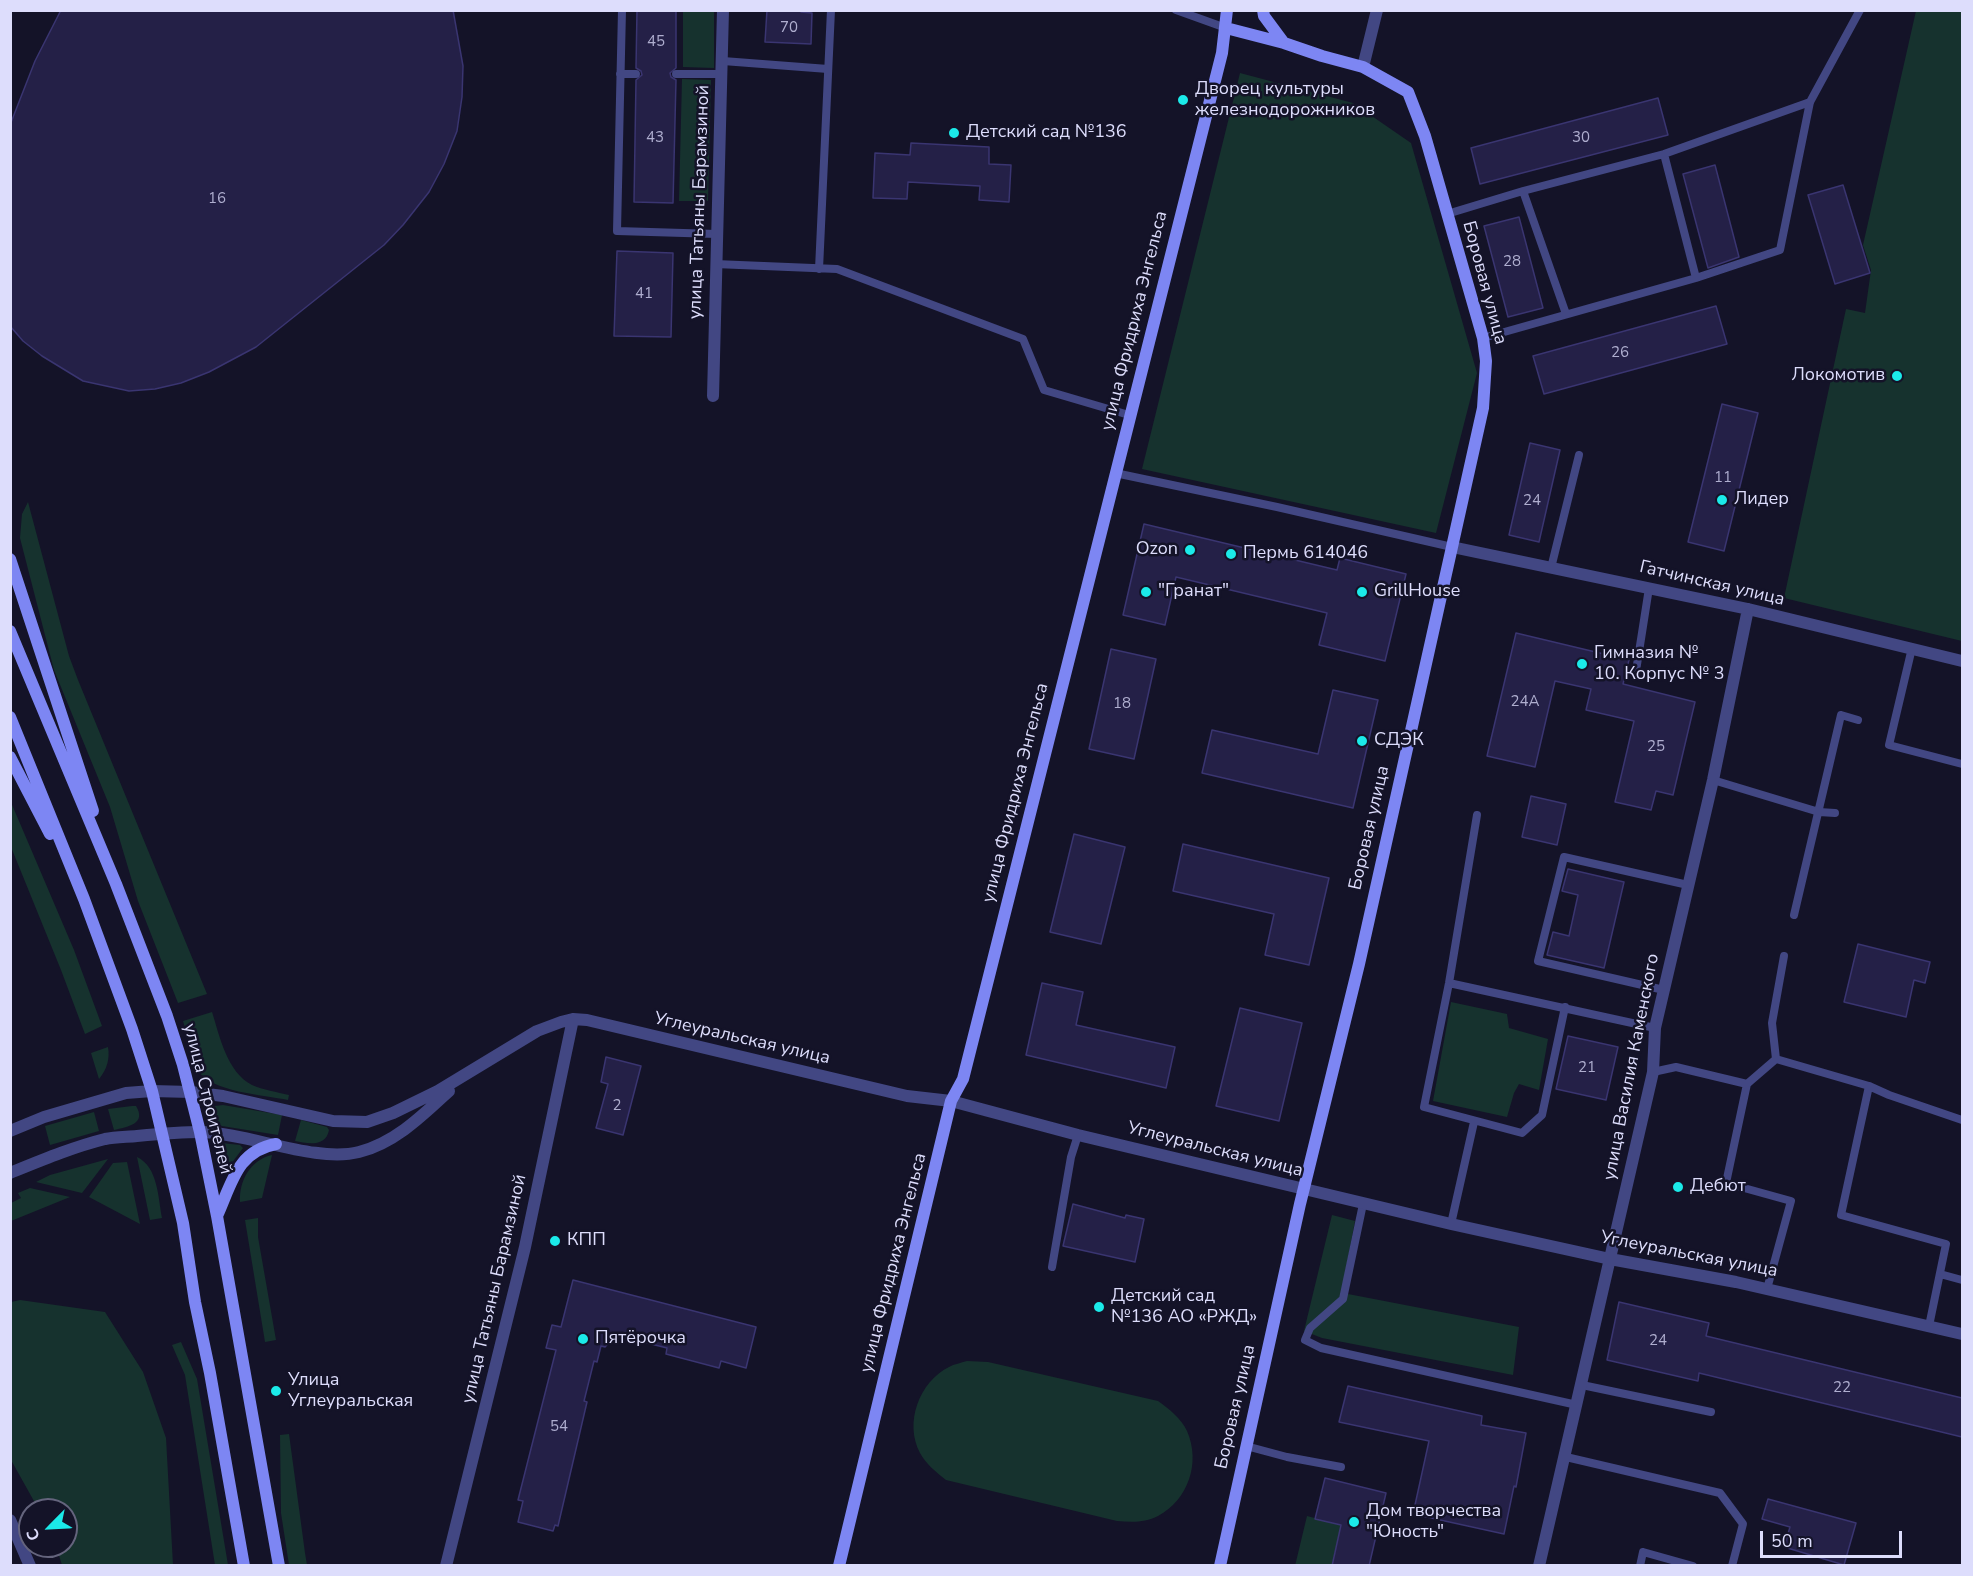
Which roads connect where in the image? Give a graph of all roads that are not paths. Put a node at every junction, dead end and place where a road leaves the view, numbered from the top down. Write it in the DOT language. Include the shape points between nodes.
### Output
graph roads {
  1 [pos="622,10"];
  2 [pos="723,10"];
  3 [pos="831,10"];
  4 [pos="1176,10"];
  5 [pos="1227,10"];
  6 [pos="1234,10"];
  7 [pos="1263,10"];
  8 [pos="1377,10"];
  9 [pos="1860,10"];
  10 [pos="1226,28"];
  11 [pos="1284,42"];
  12 [pos="722,67"];
  13 [pos="1363,67"];
  14 [pos="828,69"];
  15 [pos="636,74"];
  16 [pos="676,74"];
  17 [pos="621,75"];
  18 [pos="1810,102"];
  19 [pos="1664,154"];
  20 [pos="1524,191"];
  21 [pos="1447,214"];
  22 [pos="717,234"];
  23 [pos="715,264"];
  24 [pos="819,269"];
  25 [pos="1696,278"];
  26 [pos="1566,314"];
  27 [pos="1483,338"];
  28 [pos="713,396"];
  29 [pos="1129,415"];
  30 [pos="1579,456"];
  31 [pos="1115,473"];
  32 [pos="1452,547"];
  33 [pos="10,559"];
  34 [pos="1551,568"];
  35 [pos="1649,588"];
  36 [pos="1748,609"];
  37 [pos="10,631"];
  38 [pos="1912,648"];
  39 [pos="1962,661"];
  40 [pos="1636,671"];
  41 [pos="10,717"];
  42 [pos="1858,720"];
  43 [pos="10,757"];
  44 [pos="1962,764"];
  45 [pos="1713,780"];
  46 [pos="1819,812"];
  47 [pos="1835,813"];
  48 [pos="1477,815"];
  49 [pos="116,884"];
  50 [pos="1688,885"];
  51 [pos="84,899"];
  52 [pos="1794,915"];
  53 [pos="1784,956"];
  54 [pos="1449,982"];
  55 [pos="1664,990"];
  56 [pos="1565,1007"];
  57 [pos="573,1019"];
  58 [pos="1655,1028"];
  59 [pos="1776,1059"];
  60 [pos="471,1070"];
  61 [pos="1653,1072"];
  62 [pos="1747,1084"];
  63 [pos="1869,1086"];
  64 [pos="152,1091"];
  65 [pos="191,1092"];
  66 [pos="951,1101"];
  67 [pos="1962,1120"];
  68 [pos="1474,1122"];
  69 [pos="10,1131"];
  70 [pos="200,1132"];
  71 [pos="163,1134"];
  72 [pos="1078,1135"];
  73 [pos="276,1144"];
  74 [pos="10,1173"];
  75 [pos="1304,1190"];
  76 [pos="1363,1204"];
  77 [pos="217,1216"];
  78 [pos="1450,1224"];
  79 [pos="1610,1259"];
  80 [pos="1052,1267"];
  81 [pos="1940,1274"];
  82 [pos="1962,1281"];
  83 [pos="1767,1289"];
  84 [pos="1929,1326"];
  85 [pos="1962,1334"];
  86 [pos="1582,1385"];
  87 [pos="1577,1405"];
  88 [pos="1711,1412"];
  89 [pos="1246,1446"];
  90 [pos="1566,1457"];
  91 [pos="1341,1467"];
  92 [pos="10,1520"];
  93 [pos="30,1566"];
  94 [pos="244,1566"];
  95 [pos="279,1566"];
  96 [pos="446,1566"];
  97 [pos="839,1566"];
  98 [pos="1220,1566"];
  99 [pos="1539,1566"];
  100 [pos="1640,1566"];
  101 [pos="1693,1566"];
  102 [pos="1732,1566"];
  1 -- 17 [label="lane"];
  2 -- 12 [label="street, улица Татьяны Барамзиной"];
  3 -- 14 [label="lane"];
  4 -- 10 [label="lane"];
  5 -- 10 [label="main road"];
  6 -- 10 [label="main road"];
  7 -- 11 [label="main road"];
  8 -- 13 [label="street"];
  9 -- 18 [label="lane"];
  10 -- 11 [label="main road, Боровая улица"];
  10 -- 29 [label="main road, улица Фридриха Энгельса"];
  11 -- 13 [label="main road, Боровая улица"];
  12 -- 14 [label="lane"];
  12 -- 16 [label="lane"];
  12 -- 22 [label="street, улица Татьяны Барамзиной"];
  13 -- 21 [label="main road, Боровая улица" via="1408,92"];
  14 -- 24 [label="lane"];
  15 -- 17 [label="lane"];
  17 -- 22 [label="lane" via="617,231"];
  18 -- 19 [label="lane"];
  18 -- 25 [label="lane" via="1780,250"];
  19 -- 20 [label="lane"];
  19 -- 25 [label="lane"];
  20 -- 21 [label="lane"];
  20 -- 26 [label="lane"];
  21 -- 27 [label="main road, Боровая улица"];
  22 -- 23 [label="street, улица Татьяны Барамзиной"];
  23 -- 24 [label="lane"];
  23 -- 28 [label="street, улица Татьяны Барамзиной"];
  24 -- 29 [label="lane" via="837,269 1023,339 1044,390"];
  25 -- 26 [label="lane"];
  26 -- 27 [label="lane"];
  27 -- 32 [label="main road, Боровая улица" via="1483,408"];
  29 -- 31 [label="main road, улица Фридриха Энгельса"];
  30 -- 34 [label="lane"];
  31 -- 32 [label="lane"];
  31 -- 66 [label="main road, улица Фридриха Энгельса" via="963,1079"];
  32 -- 34 [label="street, Гатчинская улица"];
  32 -- 75 [label="main road, Боровая улица"];
  33 -- 49 [label="main road"];
  34 -- 35 [label="street, Гатчинская улица"];
  35 -- 36 [label="street, Гатчинская улица"];
  35 -- 40 [label="lane"];
  36 -- 38 [label="street, Гатчинская улица"];
  36 -- 45 [label="street, улица Василия Каменского"];
  37 -- 49 [label="main road, улица Строителей"];
  38 -- 39 [label="street, Гатчинская улица"];
  38 -- 44 [label="lane" via="1888,744"];
  41 -- 51 [label="main road"];
  42 -- 46 [label="lane" via="1841,715"];
  43 -- 51 [label="main road"];
  45 -- 46 [label="lane"];
  45 -- 50 [label="street, улица Василия Каменского"];
  46 -- 47 [label="lane"];
  46 -- 52 [label="lane"];
  48 -- 54 [label="lane"];
  49 -- 65 [label="main road, улица Строителей" via="167,1016"];
  50 -- 55 [label="street, улица Василия Каменского"];
  50 -- 55 [label="lane" via="1564,857 1538,961"];
  51 -- 64 [label="main road"];
  53 -- 59 [label="lane" via="1772,1023"];
  54 -- 56 [label="lane"];
  54 -- 68 [label="lane" via="1424,1107"];
  55 -- 58 [label="street, улица Василия Каменского"];
  56 -- 58 [label="lane"];
  56 -- 68 [label="lane" via="1542,1115 1522,1133"];
  57 -- 60 [label="street, Углеуральская улица" via="530,1035"];
  57 -- 66 [label="street, Углеуральская улица" via="908,1096"];
  57 -- 96 [label="street, улица Татьяны Барамзиной" via="525,1247"];
  58 -- 61 [label="street, улица Василия Каменского"];
  59 -- 62 [label="lane"];
  59 -- 63 [label="lane"];
  60 -- 65 [label="street" via="438,1091 368,1122 333,1121"];
  60 -- 73 [label="street" via="414,1123 359,1152 338,1154"];
  61 -- 62 [label="lane" via="1676,1067"];
  61 -- 79 [label="street, улица Василия Каменского"];
  62 -- 83 [label="lane" via="1726,1184 1791,1201"];
  63 -- 67 [label="lane"];
  63 -- 81 [label="lane" via="1841,1215 1946,1244"];
  64 -- 65 [label="street"];
  64 -- 69 [label="street" via="126,1093"];
  64 -- 71 [label="main road"];
  65 -- 70 [label="main road, улица Строителей"];
  66 -- 72 [label="street, Углеуральская улица"];
  66 -- 97 [label="main road, улица Фридриха Энгельса"];
  68 -- 78 [label="lane"];
  70 -- 71 [label="street"];
  70 -- 73 [label="street"];
  70 -- 77 [label="main road, улица Строителей"];
  71 -- 74 [label="street" via="108,1138"];
  71 -- 94 [label="main road" via="183,1223"];
  72 -- 75 [label="street, Углеуральская улица"];
  72 -- 80 [label="lane"];
  73 -- 77 [label="main road" via="249,1154 238,1167"];
  75 -- 76 [label="street, Углеуральская улица"];
  75 -- 89 [label="main road, Боровая улица"];
  76 -- 78 [label="street, Углеуральская улица"];
  76 -- 87 [label="lane" via="1343,1299 1310,1328 1305,1340 1321,1348"];
  77 -- 95 [label="main road, улица Строителей"];
  78 -- 79 [label="street, Углеуральская улица"];
  79 -- 83 [label="street, Углеуральская улица"];
  79 -- 86 [label="street, улица Василия Каменского"];
  81 -- 82 [label="lane"];
  81 -- 84 [label="lane"];
  83 -- 84 [label="street, Углеуральская улица"];
  84 -- 85 [label="street, Углеуральская улица"];
  86 -- 87 [label="street, улица Василия Каменского"];
  86 -- 88 [label="lane"];
  87 -- 90 [label="street, улица Василия Каменского"];
  89 -- 91 [label="lane"];
  89 -- 98 [label="main road, Боровая улица"];
  90 -- 99 [label="street, улица Василия Каменского"];
  90 -- 102 [label="lane" via="1720,1493 1743,1524"];
  92 -- 93 [label="street"];
  100 -- 101 [label="lane" via="1643,1552"];
}
